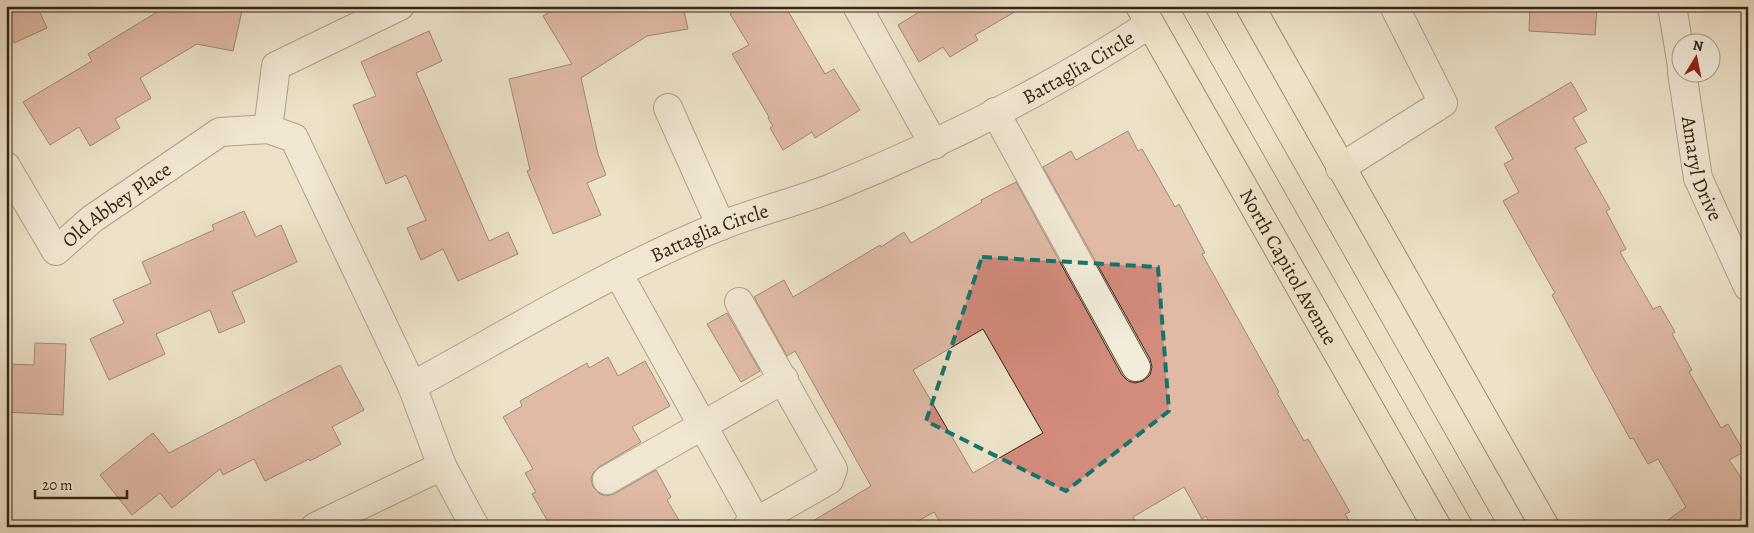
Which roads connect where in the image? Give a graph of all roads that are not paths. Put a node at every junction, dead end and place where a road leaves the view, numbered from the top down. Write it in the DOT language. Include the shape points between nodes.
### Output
graph roads {
  1 [pos="400,6"];
  2 [pos="857,6"];
  3 [pos="1250,6"];
  4 [pos="1394,6"];
  5 [pos="1672,6"];
  6 [pos="1145,15"];
  7 [pos="1676,32"];
  8 [pos="1684,82"];
  9 [pos="668,108"];
  10 [pos="995,112"];
  11 [pos="268,129"];
  12 [pos="934,145"];
  13 [pos="6,166"];
  14 [pos="1340,168"];
  15 [pos="721,226"];
  16 [pos="618,273"];
  17 [pos="1748,287"];
  18 [pos="739,302"];
  19 [pos="1136,367"];
  20 [pos="784,379"];
  21 [pos="412,386"];
  22 [pos="702,424"];
  23 [pos="442,466"];
  24 [pos="607,480"];
  25 [pos="754,525"];
  26 [pos="315,527"];
  27 [pos="475,527"];
  28 [pos="1437,527"];
  29 [pos="1545,527"];
  1 -- 11 [label="street" via="276,66"];
  2 -- 12 [label="street"];
  3 -- 14 [label="main road"];
  4 -- 14 [label="street" via="1443,103"];
  5 -- 7 [label="street"];
  6 -- 10 [label="street, Battaglia Circle" via="1112,49"];
  6 -- 28 [label="main road, North Capitol Avenue"];
  8 -- 17 [label="street, Amaryl Drive" via="1698,178"];
  9 -- 15 [label="street"];
  10 -- 12 [label="street, Battaglia Circle"];
  10 -- 19 [label="street"];
  11 -- 13 [label="street, Old Abbey Place" via="220,132 92,219 56,251"];
  11 -- 21 [label="street, Old Abbey Place" via="294,138"];
  12 -- 15 [label="street, Battaglia Circle" via="831,188"];
  14 -- 29 [label="main road"];
  15 -- 16 [label="street, Battaglia Circle"];
  16 -- 21 [label="street, Battaglia Circle"];
  16 -- 22 [label="street"];
  18 -- 20 [label="street"];
  20 -- 22 [label="street"];
  20 -- 25 [label="street" via="833,469 829,480"];
  21 -- 23 [label="street"];
  22 -- 24 [label="street"];
  22 -- 25 [label="street"];
  23 -- 26 [label="street"];
  23 -- 27 [label="street"];
}
